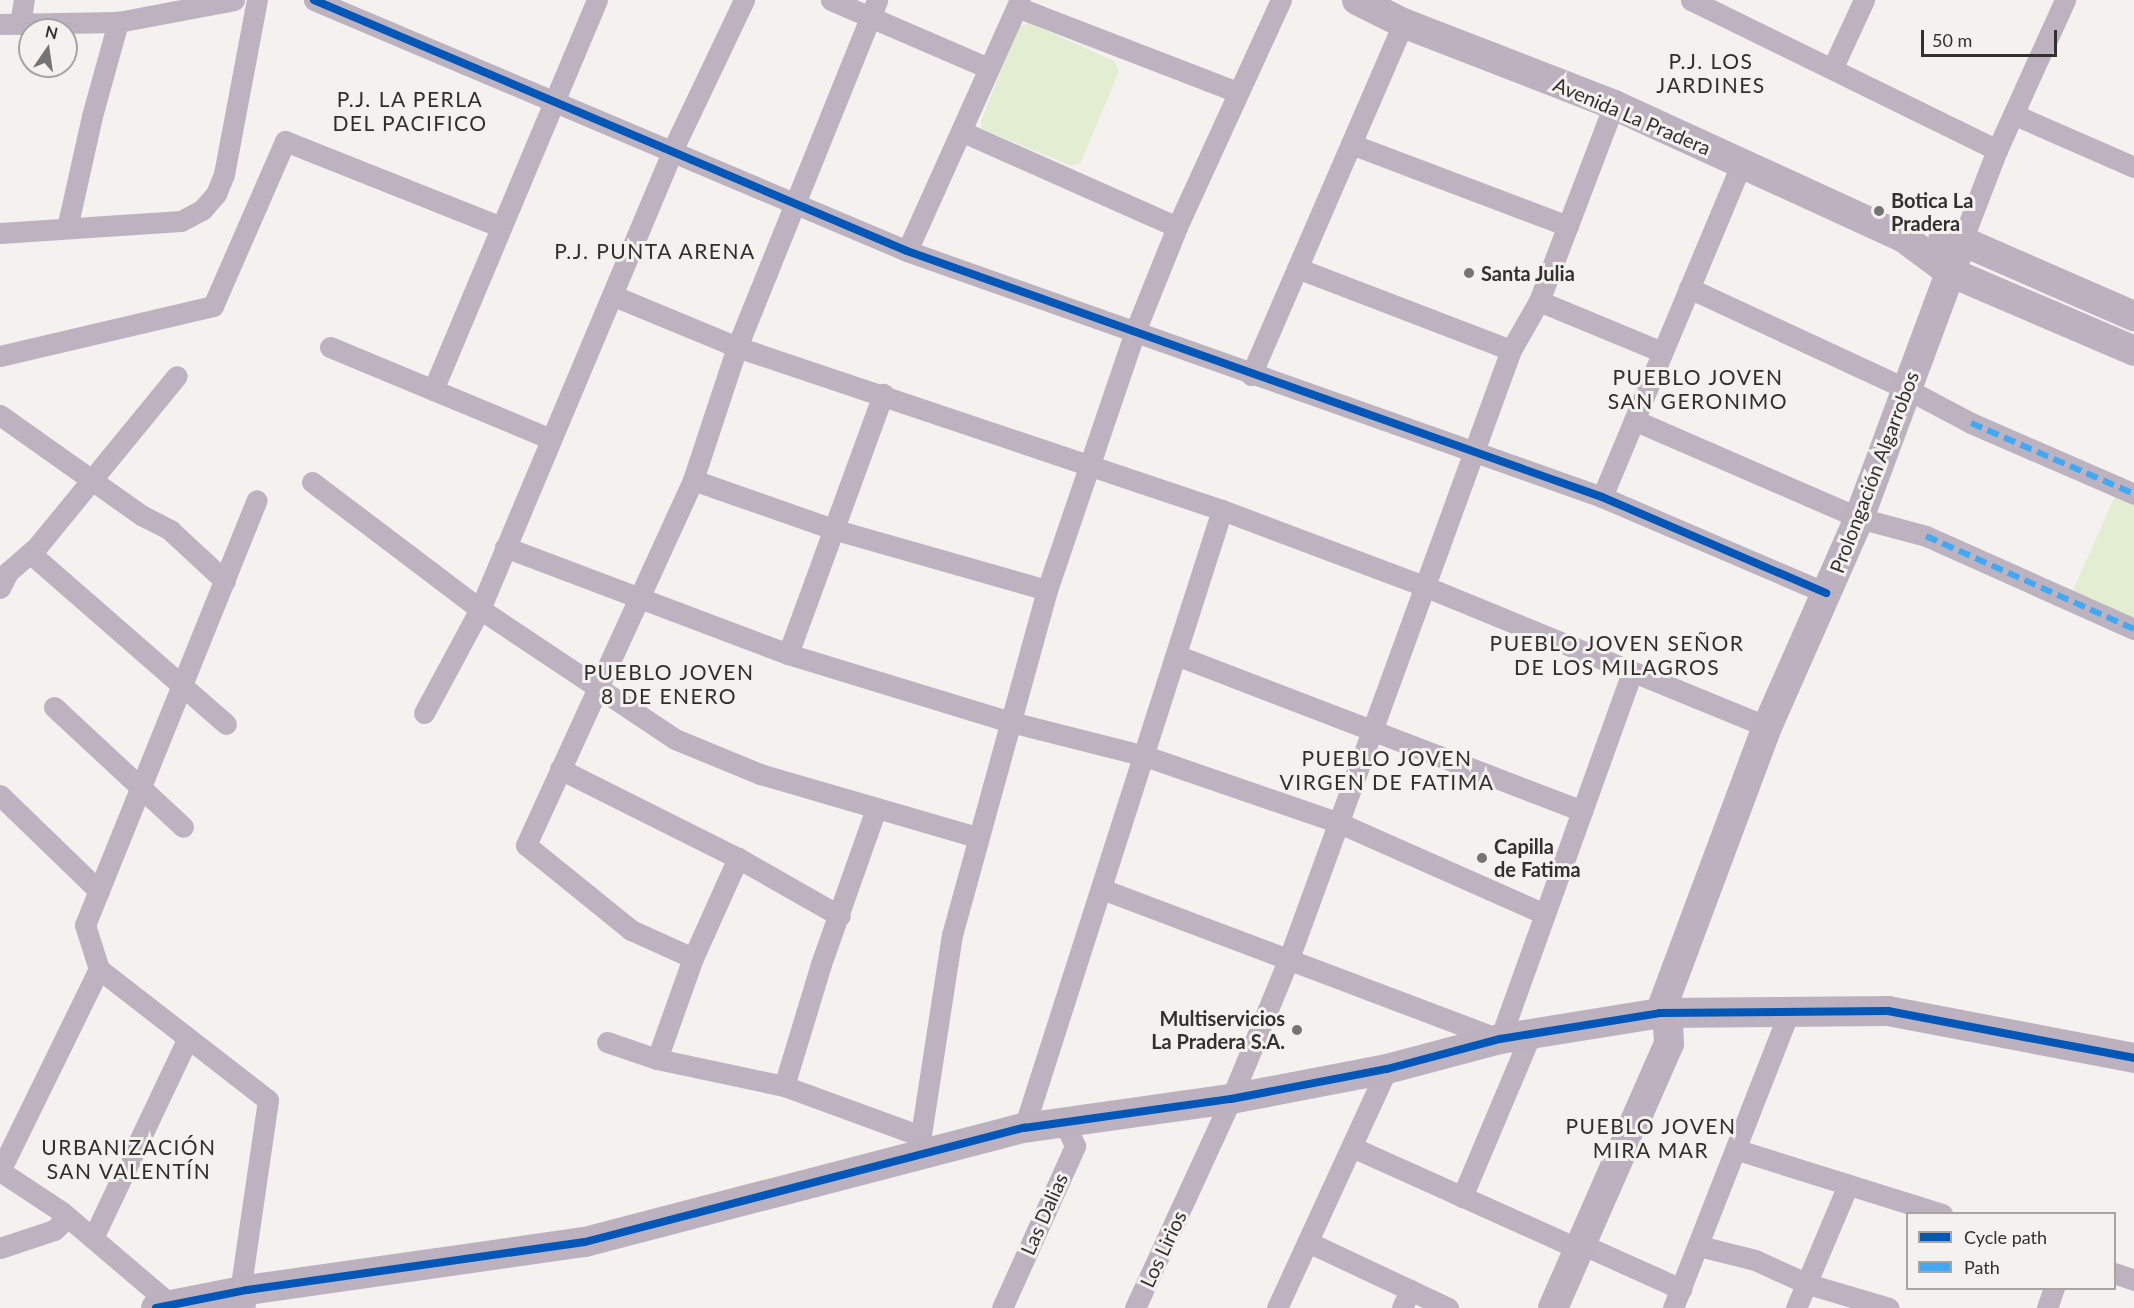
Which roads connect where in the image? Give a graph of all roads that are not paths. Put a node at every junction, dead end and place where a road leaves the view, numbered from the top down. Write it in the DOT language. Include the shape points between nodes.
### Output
graph roads {
  1 [pos="24,0"];
  2 [pos="234,0"];
  3 [pos="257,0"];
  4 [pos="314,0"];
  5 [pos="597,0"];
  6 [pos="744,0"];
  7 [pos="831,0"];
  8 [pos="1281,0"];
  9 [pos="1357,0"];
  10 [pos="1691,0"];
  11 [pos="1864,0"];
  12 [pos="2066,0"];
  13 [pos="1018,4"];
  14 [pos="873,8"];
  15 [pos="118,22"];
  16 [pos="1403,23"];
  17 [pos="10,24"];
  18 [pos="1833,66"];
  19 [pos="988,68"];
  20 [pos="1237,92"];
  21 [pos="554,100"];
  22 [pos="1614,105"];
  23 [pos="2015,115"];
  24 [pos="963,132"];
  25 [pos="1351,144"];
  26 [pos="674,149"];
  27 [pos="1997,150"];
  28 [pos="1741,164"];
  29 [pos="2134,167"];
  30 [pos="797,202"];
  31 [pos="1568,226"];
  32 [pos="501,227"];
  33 [pos="1177,227"];
  34 [pos="68,228"];
  35 [pos="0,233"];
  36 [pos="1904,238"];
  37 [pos="1962,241"];
  38 [pos="907,251"];
  39 [pos="1297,268"];
  40 [pos="1950,273"];
  41 [pos="1689,288"];
  42 [pos="614,296"];
  43 [pos="1539,301"];
  44 [pos="2134,316"];
  45 [pos="1134,334"];
  46 [pos="330,347"];
  47 [pos="737,347"];
  48 [pos="1511,350"];
  49 [pos="2134,351"];
  50 [pos="1662,352"];
  51 [pos="0,356"];
  52 [pos="1251,375"];
  53 [pos="177,376"];
  54 [pos="1907,389"];
  55 [pos="433,390"];
  56 [pos="883,393"];
  57 [pos="0,415"];
  58 [pos="1634,420"];
  59 [pos="549,438"];
  60 [pos="1474,450"];
  61 [pos="1088,465"];
  62 [pos="92,480"];
  63 [pos="693,480"];
  64 [pos="312,482"];
  65 [pos="2134,494"];
  66 [pos="1602,497"];
  67 [pos="257,500"];
  68 [pos="1222,510"];
  69 [pos="1859,518"];
  70 [pos="836,530"];
  71 [pos="505,547"];
  72 [pos="30,553"];
  73 [pos="225,581"];
  74 [pos="1424,586"];
  75 [pos="0,588"];
  76 [pos="1047,590"];
  77 [pos="1826,593"];
  78 [pos="640,597"];
  79 [pos="480,609"];
  80 [pos="2134,629"];
  81 [pos="788,654"];
  82 [pos="1176,655"];
  83 [pos="1632,673"];
  84 [pos="183,686"];
  85 [pos="597,688"];
  86 [pos="54,707"];
  87 [pos="424,713"];
  88 [pos="1011,722"];
  89 [pos="226,724"];
  90 [pos="1767,727"];
  91 [pos="1371,730"];
  92 [pos="1145,756"];
  93 [pos="560,769"];
  94 [pos="141,788"];
  95 [pos="0,795"];
  96 [pos="876,809"];
  97 [pos="1582,811"];
  98 [pos="1337,822"];
  99 [pos="183,827"];
  100 [pos="977,837"];
  101 [pos="738,858"];
  102 [pos="1102,889"];
  103 [pos="99,891"];
  104 [pos="1545,914"];
  105 [pos="840,916"];
  106 [pos="693,958"];
  107 [pos="1288,961"];
  108 [pos="99,969"];
  109 [pos="1789,1012"];
  110 [pos="1660,1013"];
  111 [pos="1531,1034"];
  112 [pos="188,1038"];
  113 [pos="1500,1039"];
  114 [pos="607,1042"];
  115 [pos="2134,1058"];
  116 [pos="657,1059"];
  117 [pos="1387,1069"];
  118 [pos="784,1086"];
  119 [pos="1231,1099"];
  120 [pos="1064,1121"];
  121 [pos="1024,1128"];
  122 [pos="919,1145"];
  123 [pos="1352,1147"];
  124 [pos="1738,1150"];
  125 [pos="0,1171"];
  126 [pos="1848,1185"];
  127 [pos="1462,1197"];
  128 [pos="1936,1212"];
  129 [pos="68,1217"];
  130 [pos="93,1238"];
  131 [pos="1308,1242"];
  132 [pos="1699,1246"];
  133 [pos="1580,1247"];
  134 [pos="0,1248"];
  135 [pos="2116,1273"];
  136 [pos="2134,1280"];
  137 [pos="1808,1284"];
  138 [pos="2053,1290"];
  139 [pos="1677,1298"];
  140 [pos="245,1299"];
  141 [pos="1406,1299"];
  142 [pos="163,1306"];
  143 [pos="1002,1308"];
  144 [pos="1135,1308"];
  145 [pos="1277,1308"];
  146 [pos="1448,1308"];
  147 [pos="1553,1308"];
  148 [pos="1796,1308"];
  149 [pos="1889,1308"];
  150 [pos="2047,1308"];
  1 -- 17 [label="street"];
  2 -- 15 [label="street"];
  3 -- 34 [label="street" via="224,174 210,202 182,221"];
  4 -- 21 [label="street"];
  5 -- 21 [label="street"];
  6 -- 26 [label="street"];
  7 -- 14 [label="street"];
  8 -- 20 [label="street"];
  9 -- 16 [label="street, Avenida La Pradera"];
  10 -- 18 [label="street"];
  11 -- 18 [label="street"];
  12 -- 23 [label="street, Prolongación Algarrobos"];
  13 -- 19 [label="street"];
  13 -- 20 [label="street"];
  14 -- 19 [label="street"];
  14 -- 30 [label="street"];
  15 -- 17 [label="street"];
  15 -- 34 [label="street" via="92,116"];
  16 -- 22 [label="street, Avenida La Pradera"];
  16 -- 25 [label="street"];
  18 -- 27 [label="street"];
  19 -- 24 [label="street"];
  20 -- 33 [label="street"];
  21 -- 26 [label="street"];
  21 -- 32 [label="street"];
  22 -- 28 [label="street, Avenida La Pradera"];
  22 -- 31 [label="street, Los Lirios"];
  23 -- 27 [label="street, Prolongación Algarrobos"];
  23 -- 29 [label="street"];
  24 -- 33 [label="street"];
  24 -- 38 [label="street"];
  25 -- 31 [label="street"];
  25 -- 39 [label="street"];
  26 -- 30 [label="street"];
  26 -- 42 [label="street"];
  27 -- 37 [label="street, Prolongación Algarrobos"];
  28 -- 36 [label="street, Avenida La Pradera"];
  28 -- 41 [label="street"];
  30 -- 38 [label="street"];
  30 -- 47 [label="street"];
  31 -- 43 [label="street, Los Lirios"];
  32 -- 51 [label="street" via="285,141 213,306"];
  32 -- 55 [label="street"];
  33 -- 45 [label="street"];
  34 -- 35 [label="street"];
  36 -- 37 [label="street, Avenida La Pradera"];
  36 -- 40 [label="street, Avenida La Pradera"];
  37 -- 40 [label="street, Prolongación Algarrobos"];
  37 -- 44 [label="street, Avenida La Pradera"];
  38 -- 45 [label="street"];
  39 -- 48 [label="street"];
  39 -- 52 [label="street"];
  40 -- 49 [label="street, Avenida La Pradera"];
  40 -- 54 [label="street, Prolongación Algarrobos"];
  41 -- 50 [label="street"];
  41 -- 54 [label="street"];
  42 -- 47 [label="street"];
  42 -- 59 [label="street"];
  43 -- 48 [label="street, Los Lirios"];
  43 -- 50 [label="street"];
  45 -- 52 [label="street"];
  45 -- 61 [label="street"];
  46 -- 55 [label="street"];
  47 -- 56 [label="street"];
  47 -- 63 [label="street"];
  48 -- 60 [label="street, Los Lirios"];
  50 -- 58 [label="street"];
  52 -- 60 [label="street"];
  53 -- 62 [label="street"];
  54 -- 65 [label="street" via="1971,423"];
  54 -- 69 [label="street, Prolongación Algarrobos"];
  55 -- 59 [label="street"];
  56 -- 61 [label="street"];
  56 -- 70 [label="street"];
  57 -- 62 [label="street"];
  58 -- 66 [label="street"];
  58 -- 69 [label="street"];
  59 -- 71 [label="street"];
  60 -- 66 [label="street"];
  60 -- 74 [label="street, Los Lirios"];
  61 -- 68 [label="street"];
  61 -- 76 [label="street"];
  62 -- 72 [label="street"];
  62 -- 73 [label="street" via="141,515 170,530"];
  63 -- 70 [label="street"];
  63 -- 78 [label="street"];
  64 -- 79 [label="street"];
  66 -- 77 [label="street"];
  67 -- 73 [label="street"];
  68 -- 74 [label="street"];
  68 -- 82 [label="street"];
  69 -- 77 [label="street, Prolongación Algarrobos"];
  69 -- 80 [label="street" via="1926,536"];
  70 -- 76 [label="street"];
  70 -- 81 [label="street"];
  71 -- 78 [label="street"];
  71 -- 79 [label="street"];
  72 -- 75 [label="street" via="8,572"];
  72 -- 84 [label="street"];
  73 -- 84 [label="street"];
  74 -- 83 [label="street"];
  74 -- 91 [label="street, Los Lirios"];
  76 -- 88 [label="street"];
  77 -- 90 [label="street, Prolongación Algarrobos"];
  78 -- 81 [label="street"];
  78 -- 85 [label="street"];
  79 -- 85 [label="street"];
  79 -- 87 [label="street"];
  81 -- 88 [label="street"];
  82 -- 91 [label="street"];
  82 -- 92 [label="street"];
  83 -- 90 [label="street"];
  83 -- 97 [label="street"];
  84 -- 89 [label="street"];
  84 -- 94 [label="street"];
  85 -- 93 [label="street"];
  85 -- 96 [label="street" via="675,739 760,774"];
  86 -- 94 [label="street"];
  88 -- 92 [label="street"];
  88 -- 100 [label="street"];
  90 -- 110 [label="street, Prolongación Algarrobos"];
  91 -- 97 [label="street"];
  91 -- 98 [label="street, Los Lirios"];
  92 -- 98 [label="street"];
  92 -- 102 [label="street"];
  93 -- 101 [label="street"];
  93 -- 106 [label="street" via="526,845 631,930"];
  94 -- 99 [label="street"];
  94 -- 103 [label="street"];
  95 -- 103 [label="street"];
  96 -- 100 [label="street"];
  96 -- 105 [label="street"];
  97 -- 104 [label="street"];
  98 -- 104 [label="street"];
  98 -- 107 [label="street, Los Lirios"];
  100 -- 122 [label="street" via="952,935"];
  101 -- 105 [label="street"];
  101 -- 106 [label="street"];
  102 -- 107 [label="street"];
  102 -- 121 [label="street"];
  103 -- 108 [label="street" via="85,925"];
  104 -- 113 [label="street"];
  105 -- 118 [label="street" via="821,964"];
  106 -- 116 [label="street"];
  107 -- 113 [label="street"];
  107 -- 119 [label="street, Los Lirios"];
  108 -- 112 [label="street"];
  108 -- 125 [label="street"];
  109 -- 110 [label="street"];
  109 -- 115 [label="street" via="1888,1011"];
  109 -- 124 [label="street"];
  110 -- 111 [label="street"];
  110 -- 133 [label="street" via="1668,1025 1669,1044"];
  111 -- 113 [label="street"];
  111 -- 127 [label="street"];
  112 -- 130 [label="street"];
  112 -- 140 [label="street" via="268,1100 242,1279"];
  113 -- 117 [label="street"];
  114 -- 116 [label="street"];
  116 -- 118 [label="street"];
  117 -- 119 [label="street"];
  117 -- 123 [label="street"];
  118 -- 122 [label="street"];
  119 -- 120 [label="street"];
  119 -- 144 [label="street, Los Lirios"];
  120 -- 121 [label="street"];
  120 -- 143 [label="street, Las Dalias" via="1075,1146"];
  121 -- 122 [label="street"];
  122 -- 140 [label="street" via="585,1242"];
  123 -- 127 [label="street"];
  123 -- 131 [label="street"];
  124 -- 126 [label="street"];
  124 -- 132 [label="street"];
  125 -- 129 [label="street"];
  126 -- 128 [label="street"];
  126 -- 137 [label="street"];
  127 -- 133 [label="street"];
  129 -- 130 [label="street"];
  129 -- 134 [label="street" via="54,1230"];
  130 -- 142 [label="street"];
  131 -- 141 [label="street"];
  131 -- 145 [label="street"];
  132 -- 137 [label="street" via="1755,1260"];
  132 -- 139 [label="street"];
  133 -- 139 [label="street"];
  133 -- 147 [label="street"];
  135 -- 136 [label="street"];
  137 -- 148 [label="street"];
  137 -- 149 [label="street"];
  138 -- 150 [label="street"];
  140 -- 142 [label="street"];
  141 -- 146 [label="street"];
}
